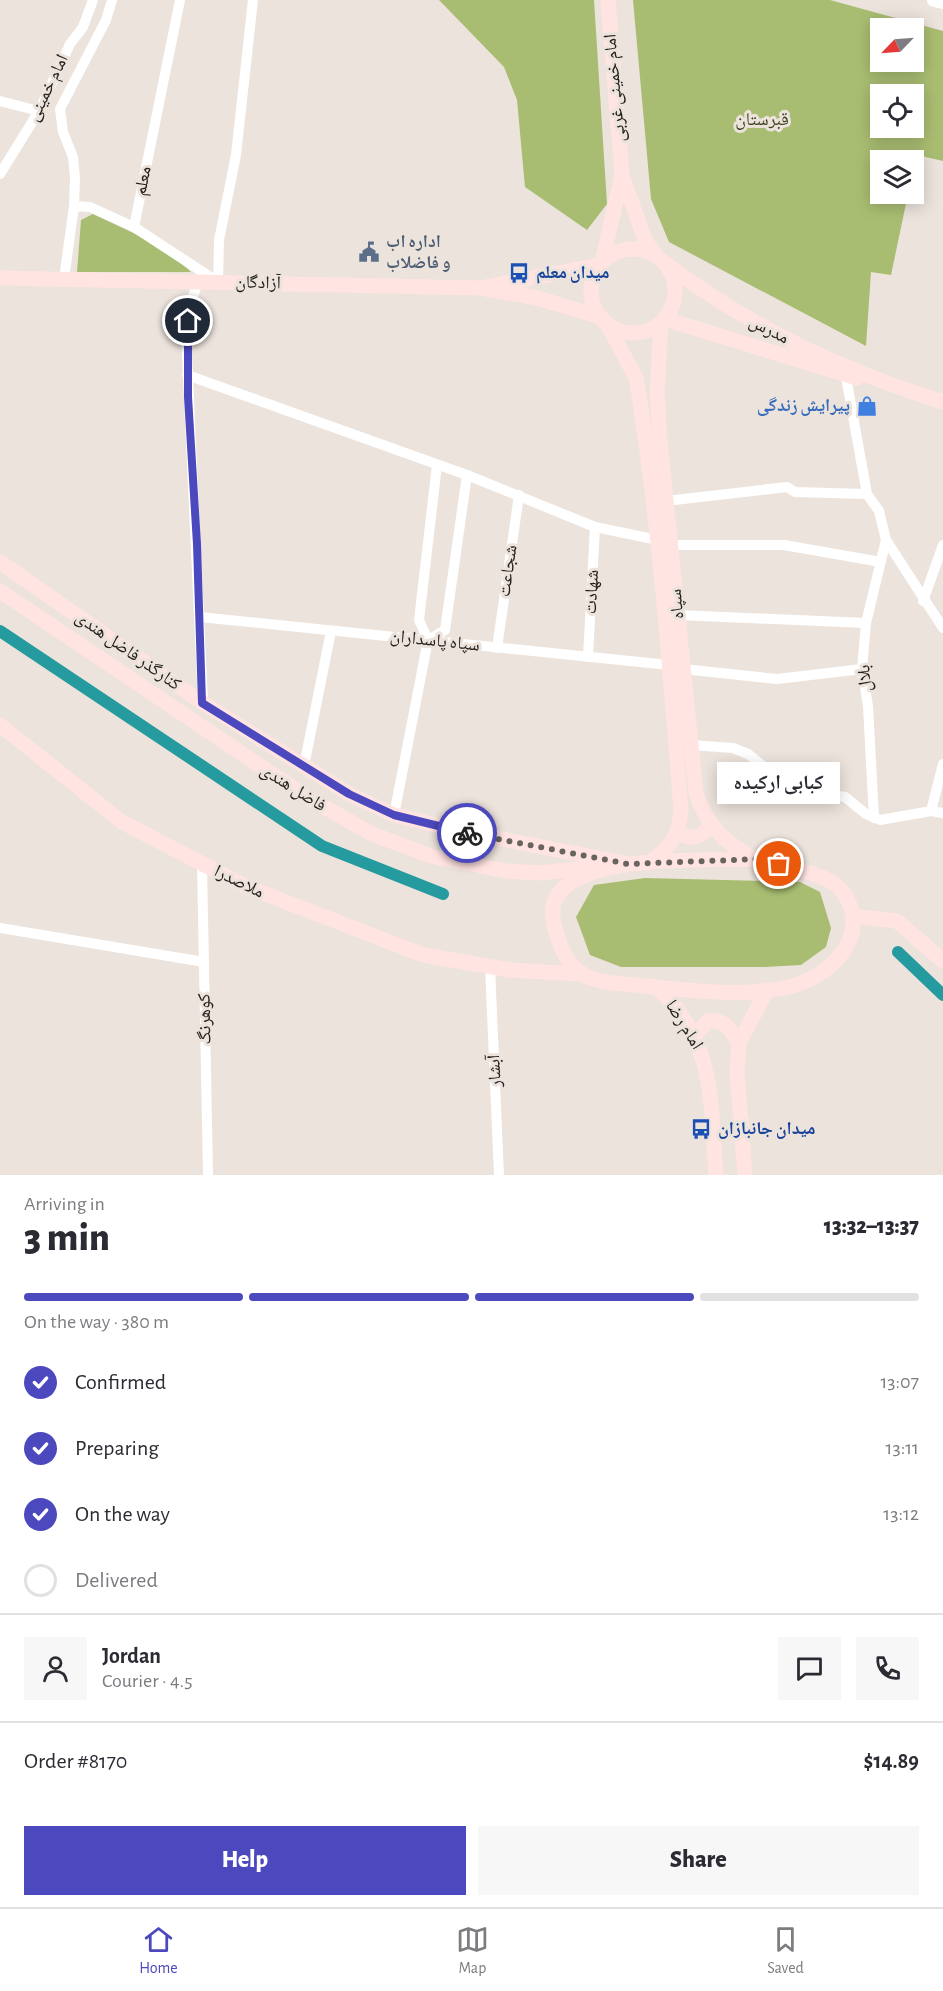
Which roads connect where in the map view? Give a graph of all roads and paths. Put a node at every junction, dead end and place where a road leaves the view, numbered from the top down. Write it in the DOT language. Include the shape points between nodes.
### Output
graph roads {
  1 [pos="93,0"];
  2 [pos="112,0"];
  3 [pos="180,0"];
  4 [pos="253,0"];
  5 [pos="608,0"];
  6 [pos="934,0"];
  7 [pos="943,2"];
  8 [pos="0,101"];
  9 [pos="39,111"];
  10 [pos="0,174"];
  11 [pos="622,175"];
  12 [pos="74,206"];
  13 [pos="134,226"];
  14 [pos="660,259"];
  15 [pos="601,264"];
  16 [pos="0,278"];
  17 [pos="64,279"];
  18 [pos="198,282"];
  19 [pos="218,282"];
  20 [pos="480,288"];
  21 [pos="603,320"];
  22 [pos="663,321"];
  23 [pos="187,375"];
  24 [pos="846,376"];
  25 [pos="881,382"];
  26 [pos="943,402"];
  27 [pos="437,465"];
  28 [pos="467,475"];
  29 [pos="867,494"];
  30 [pos="519,495"];
  31 [pos="666,501"];
  32 [pos="595,527"];
  33 [pos="886,540"];
  34 [pos="664,542"];
  35 [pos="943,545"];
  36 [pos="0,562"];
  37 [pos="881,562"];
  38 [pos="0,591"];
  39 [pos="923,601"];
  40 [pos="678,615"];
  41 [pos="200,617"];
  42 [pos="866,623"];
  43 [pos="943,628"];
  44 [pos="331,631"];
  45 [pos="428,640"];
  46 [pos="497,648"];
  47 [pos="588,657"];
  48 [pos="676,667"];
  49 [pos="862,669"];
  50 [pos="202,703"];
  51 [pos="0,725"];
  52 [pos="691,745"];
  53 [pos="943,764"];
  54 [pos="304,766"];
  55 [pos="931,812"];
  56 [pos="943,813"];
  57 [pos="394,815"];
  58 [pos="874,818"];
  59 [pos="710,825"];
  60 [pos="678,832"];
  61 [pos="755,859"];
  62 [pos="650,862"];
  63 [pos="202,864"];
  64 [pos="628,864"];
  65 [pos="854,916"];
  66 [pos="0,928"];
  67 [pos="943,961"];
  68 [pos="204,962"];
  69 [pos="490,967"];
  70 [pos="578,974"];
  71 [pos="656,987"];
  72 [pos="767,990"];
  73 [pos="694,1036"];
  74 [pos="739,1043"];
  75 [pos="208,1175"];
  76 [pos="500,1175"];
  77 [pos="716,1175"];
  78 [pos="745,1175"];
  1 -- 9 [label="street, امام خمینی"];
  2 -- 12 [label="street" via="106,20 60,109 63,132 73,157"];
  3 -- 13 [label="street, معلم"];
  4 -- 19 [label="street" via="236,154 219,240"];
  5 -- 11 [label="main road, امام خمینی غربی"];
  6 -- 7 [label="street"];
  8 -- 9 [label="street"];
  9 -- 10 [label="street, امام خمینی"];
  11 -- 14 [label="main road, امام خمینی غربی" via="645,240"];
  11 -- 15 [label="main road, امام خمینی غربی"];
  12 -- 13 [label="street" via="90,207"];
  12 -- 17 [label="street"];
  13 -- 19 [label="street"];
  14 -- 15 [label="main road" via="642,249 629,249"];
  14 -- 22 [label="main road" via="672,274 675,288 674,301"];
  14 -- 25 [label="main road, مدرس" via="730,310"];
  15 -- 20 [label="main road"];
  15 -- 21 [label="main road" via="592,280 591,292"];
  16 -- 17 [label="main road, آزادگان"];
  17 -- 18 [label="main road, آزادگان"];
  18 -- 19 [label="main road, آزادگان"];
  18 -- 23 [label="street" via="189,308"];
  19 -- 20 [label="main road, آزادگان"];
  20 -- 21 [label="main road" via="537,298"];
  21 -- 22 [label="main road" via="624,332 635,333"];
  21 -- 34 [label="main road, سپاه" via="636,378"];
  22 -- 24 [label="main road, مدرس"];
  22 -- 31 [label="main road, سپاه" via="657,393"];
  23 -- 27 [label="street"];
  23 -- 41 [label="street"];
  24 -- 25 [label="main road, مدرس"];
  24 -- 29 [label="street, بلال"];
  25 -- 26 [label="main road, مدرس"];
  27 -- 28 [label="street"];
  27 -- 45 [label="street" via="419,620"];
  28 -- 30 [label="street"];
  28 -- 45 [label="street" via="445,630"];
  29 -- 31 [label="street" via="795,492 787,487"];
  29 -- 33 [label="street, بلال" via="879,511"];
  30 -- 32 [label="street"];
  30 -- 46 [label="street, شجاعت"];
  31 -- 34 [label="main road, سپاه"];
  32 -- 34 [label="street"];
  32 -- 47 [label="street, شهادت"];
  33 -- 37 [label="street, بلال"];
  33 -- 39 [label="street, بلال"];
  34 -- 37 [label="street" via="784,545"];
  34 -- 40 [label="main road, سپاه"];
  34 -- 48 [label="main road, سپاه"];
  35 -- 39 [label="street"];
  36 -- 50 [label="main road, کنارگذر فاضل هندی"];
  37 -- 42 [label="street, بلال"];
  38 -- 64 [label="main road, فاضل هندی" via="256,764 372,834 431,856 506,871 539,873"];
  39 -- 43 [label="street, بلال"];
  40 -- 42 [label="street"];
  40 -- 48 [label="main road, سپاه"];
  41 -- 44 [label="street, سپاه پاسداران"];
  41 -- 50 [label="street"];
  42 -- 49 [label="street, بلال"];
  44 -- 45 [label="street, سپاه پاسداران"];
  44 -- 54 [label="street"];
  45 -- 46 [label="street, سپاه پاسداران"];
  45 -- 57 [label="street"];
  46 -- 47 [label="street, سپاه پاسداران"];
  47 -- 48 [label="street, سپاه پاسداران"];
  48 -- 49 [label="street, سپاه پاسداران" via="777,680"];
  48 -- 52 [label="main road, سپاه"];
  48 -- 60 [label="main road, سپاه" via="681,811"];
  49 -- 58 [label="street, بلال" via="868,706"];
  50 -- 54 [label="main road, کنارگذر فاضل هندی"];
  51 -- 63 [label="main road, ملاصدرا" via="122,822"];
  52 -- 58 [label="street" via="733,748 748,754 778,778 809,791 845,798"];
  52 -- 59 [label="main road, سپاه" via="696,793"];
  53 -- 55 [label="street"];
  54 -- 57 [label="main road, کنارگذر فاضل هندی" via="349,794"];
  55 -- 56 [label="street"];
  55 -- 58 [label="street" via="894,820"];
  57 -- 64 [label="main road, کنارگذر فاضل هندی"];
  59 -- 60 [label="main road" via="693,837"];
  59 -- 61 [label="main road, سپاه" via="727,843"];
  60 -- 62 [label="main road" via="669,848"];
  61 -- 62 [label="main road"];
  61 -- 65 [label="main road" via="831,882 846,896"];
  62 -- 64 [label="main road"];
  63 -- 68 [label="street, کوهرنگ"];
  63 -- 69 [label="main road, ملاصدرا" via="245,886 423,955"];
  64 -- 70 [label="main road" via="575,879 557,894 552,914 556,934"];
  65 -- 67 [label="main road" via="897,921"];
  65 -- 72 [label="main road" via="851,941 821,974"];
  66 -- 68 [label="street"];
  68 -- 75 [label="street, کوهرنگ"];
  69 -- 70 [label="main road, ملاصدرا"];
  69 -- 76 [label="street, آبشار"];
  70 -- 71 [label="main road"];
  71 -- 72 [label="main road" via="747,993"];
  71 -- 73 [label="main road, امام رضا"];
  72 -- 74 [label="main road"];
  73 -- 74 [label="main road" via="708,1020 717,1020 727,1024"];
  73 -- 77 [label="main road, امام رضا" via="703,1055 708,1086"];
  74 -- 78 [label="main road" via="737,1071"];
}
